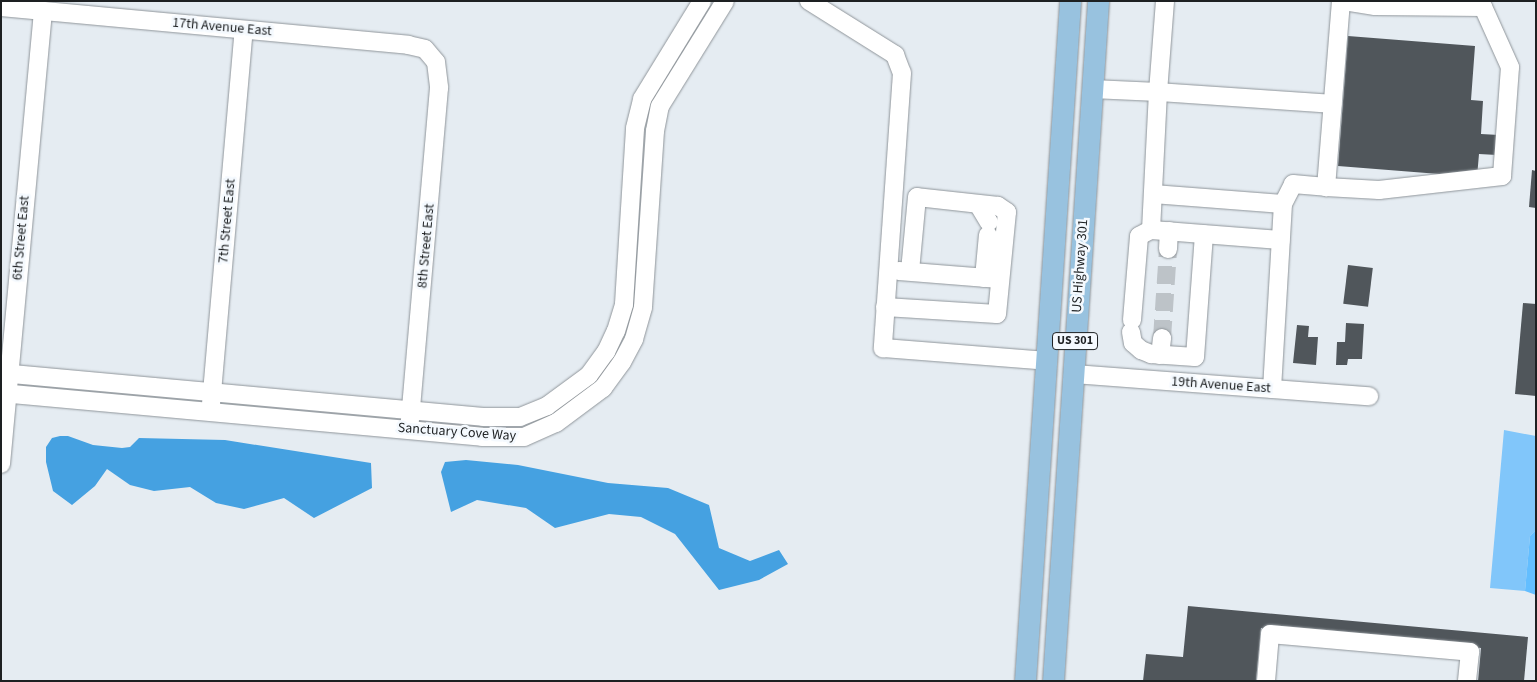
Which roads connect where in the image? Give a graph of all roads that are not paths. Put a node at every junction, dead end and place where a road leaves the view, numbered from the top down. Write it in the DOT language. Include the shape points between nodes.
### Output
graph roads {
  1 [pos="702,1"];
  2 [pos="725,1"];
  3 [pos="809,1"];
  4 [pos="1070,1"];
  5 [pos="1098,1"];
  6 [pos="1165,1"];
  7 [pos="1341,1"];
  8 [pos="1373,4"];
  9 [pos="1,7"];
  10 [pos="43,11"];
  11 [pos="244,30"];
  12 [pos="436,62"];
  13 [pos="1092,89"];
  14 [pos="1158,92"];
  15 [pos="1333,104"];
  16 [pos="1326,187"];
  17 [pos="1153,194"];
  18 [pos="893,196"];
  19 [pos="917,197"];
  20 [pos="978,204"];
  21 [pos="1282,204"];
  22 [pos="1150,230"];
  23 [pos="1169,231"];
  24 [pos="1204,234"];
  25 [pos="1280,240"];
  26 [pos="1168,249"];
  27 [pos="1053,265"];
  28 [pos="888,270"];
  29 [pos="910,271"];
  30 [pos="992,279"];
  31 [pos="885,307"];
  32 [pos="1195,357"];
  33 [pos="1047,361"];
  34 [pos="5,373"];
  35 [pos="1073,374"];
  36 [pos="1193,383"];
  37 [pos="1272,389"];
  38 [pos="212,392"];
  39 [pos="4,393"];
  40 [pos="1370,396"];
  41 [pos="411,410"];
  42 [pos="210,412"];
  43 [pos="409,430"];
  44 [pos="1,464"];
  45 [pos="1065,505"];
  46 [pos="1032,589"];
  47 [pos="1025,681"];
  48 [pos="1039,681"];
  49 [pos="1053,681"];
  50 [pos="1266,681"];
  51 [pos="1467,681"];
  1 -- 41 [label="street, Sanctuary Cove Way" via="642,99 635,128 624,304 606,352 589,375 570,390 547,406 520,417"];
  2 -- 43 [label="street, Sanctuary Cove Way" via="660,106 655,131 643,307 634,339 603,388 556,423 524,437 482,437"];
  3 -- 18 [label="street" via="885,48 900,63 902,73"];
  4 -- 27 [label="main road, US 301"];
  5 -- 13 [label="main road, US Highway 301 / US 301"];
  6 -- 14 [label="street"];
  7 -- 8 [label="street"];
  7 -- 15 [label="street"];
  8 -- 16 [label="street" via="1483,7 1510,67 1502,176 1380,190"];
  9 -- 10 [label="street, 17th Avenue East"];
  10 -- 11 [label="street, 17th Avenue East"];
  10 -- 34 [label="street, 6th Street East"];
  11 -- 12 [label="street, 17th Avenue East" via="408,45 425,49"];
  11 -- 38 [label="street, 7th Street East"];
  12 -- 41 [label="street, 8th Street East" via="439,88"];
  13 -- 14 [label="street"];
  13 -- 35 [label="main road, US Highway 301 / US 301"];
  14 -- 15 [label="street"];
  14 -- 17 [label="street"];
  15 -- 16 [label="street"];
  16 -- 21 [label="street" via="1292,184"];
  17 -- 21 [label="street"];
  17 -- 22 [label="street"];
  18 -- 19 [label="street"];
  18 -- 28 [label="street"];
  19 -- 20 [label="street"];
  19 -- 29 [label="street"];
  20 -- 30 [label="street" via="988,228"];
  20 -- 30 [label="street" via="998,206 1006,212"];
  21 -- 25 [label="street"];
  22 -- 23 [label="street"];
  22 -- 32 [label="street" via="1139,236 1131,326 1133,342 1141,350 1161,346"];
  23 -- 24 [label="street"];
  23 -- 26 [label="street"];
  24 -- 25 [label="street"];
  24 -- 32 [label="street"];
  25 -- 37 [label="street"];
  27 -- 33 [label="main road, US 301"];
  27 -- 35 [label="main road" via="1064,360"];
  28 -- 29 [label="street"];
  28 -- 31 [label="street"];
  29 -- 30 [label="street"];
  30 -- 31 [label="street" via="996,314"];
  31 -- 33 [label="street" via="883,348"];
  32 -- 36 [label="street"];
  33 -- 45 [label="main road" via="1057,380 1060,402 1056,487"];
  33 -- 46 [label="main road, US 301"];
  34 -- 38 [label="street, Sanctuary Cove Way"];
  34 -- 39 [label="street, 6th Street East"];
  35 -- 36 [label="street, 19th Avenue East"];
  35 -- 45 [label="main road, US Highway 301 / US 301"];
  36 -- 37 [label="street, 19th Avenue East"];
  37 -- 40 [label="street, 19th Avenue East"];
  38 -- 41 [label="street, Sanctuary Cove Way"];
  38 -- 42 [label="street, 7th Street East"];
  39 -- 42 [label="street, Sanctuary Cove Way"];
  39 -- 44 [label="street, 6th Street East"];
  41 -- 43 [label="street, 8th Street East"];
  42 -- 43 [label="street, Sanctuary Cove Way"];
  45 -- 49 [label="main road, US Highway 301 / US 301"];
  46 -- 47 [label="main road, US 301"];
  46 -- 48 [label="main road"];
  50 -- 51 [label="street" via="1270,634 1470,652"];
}
